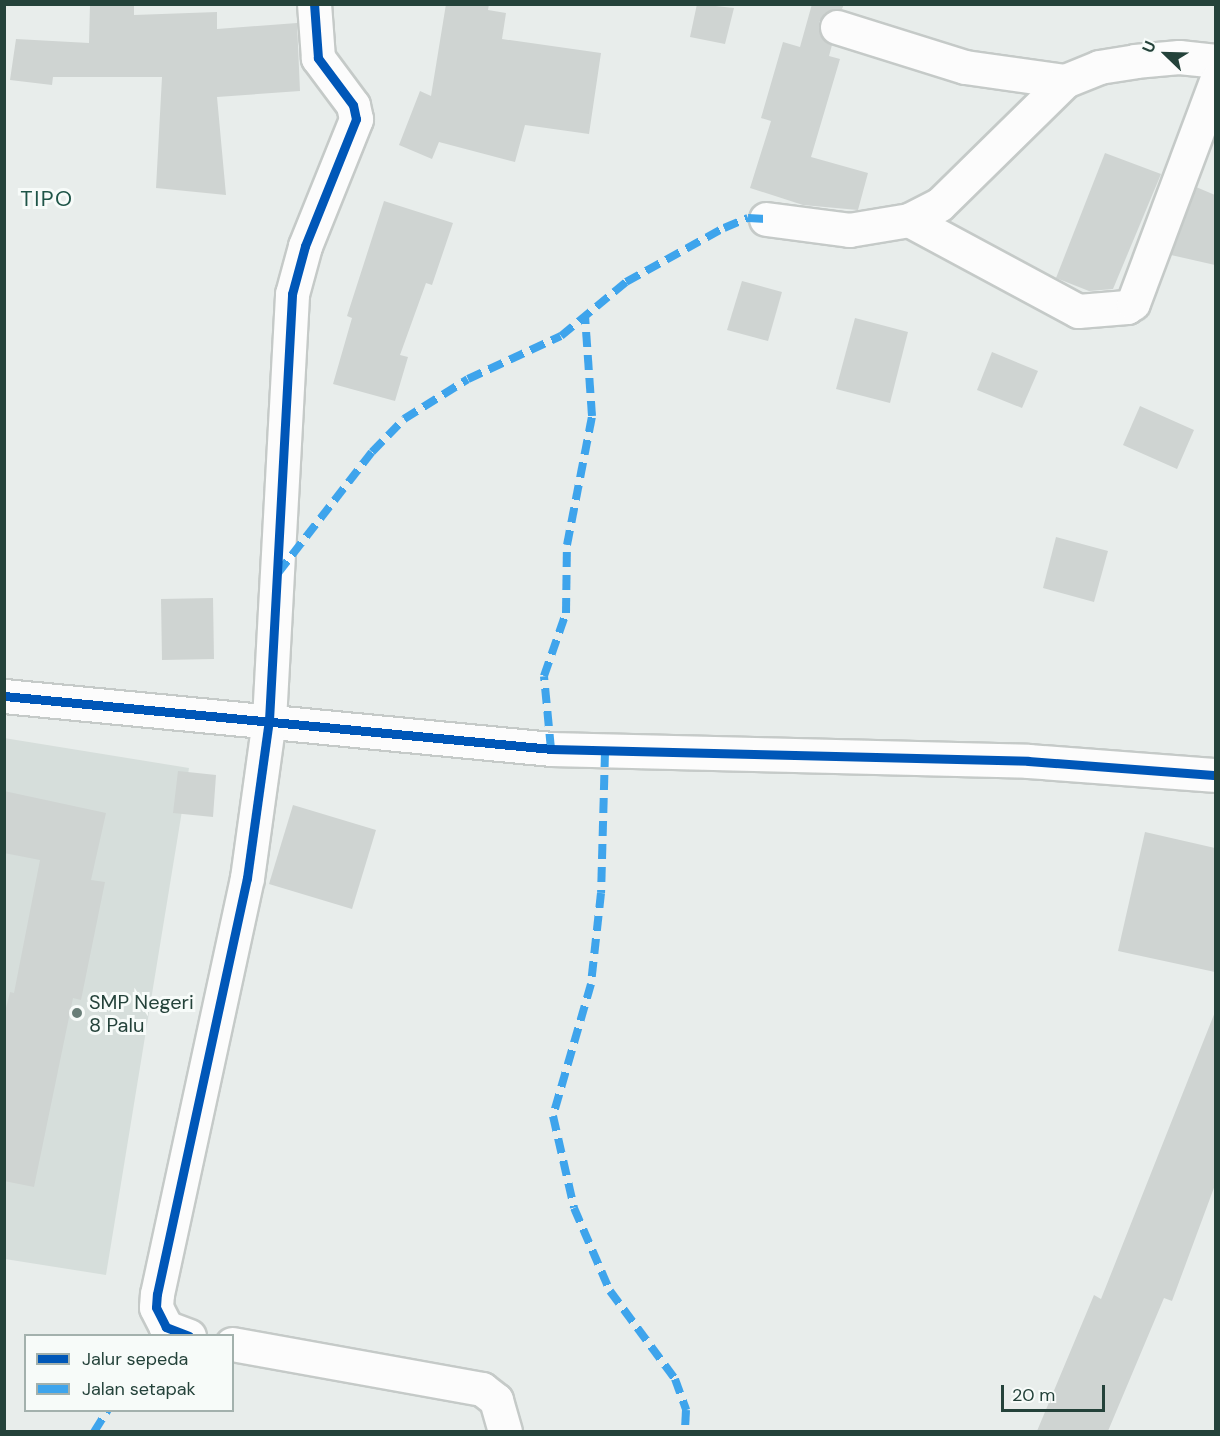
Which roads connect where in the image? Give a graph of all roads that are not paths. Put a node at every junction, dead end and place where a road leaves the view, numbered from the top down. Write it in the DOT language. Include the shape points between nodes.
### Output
graph roads {
  1 [pos="314,4"];
  2 [pos="837,27"];
  3 [pos="1215,61"];
  4 [pos="1065,81"];
  5 [pos="1215,81"];
  6 [pos="766,219"];
  7 [pos="909,220"];
  8 [pos="4,696"];
  9 [pos="269,720"];
  10 [pos="1215,776"];
  11 [pos="186,1334"];
  12 [pos="234,1344"];
  13 [pos="506,1431"];
  1 -- 9 [label="street" via="318,58 353,105 356,119 305,246 292,294"];
  2 -- 4 [label="street" via="965,67"];
  3 -- 4 [label="street" via="1179,57 1135,61 1100,67"];
  4 -- 7 [label="street" via="939,205"];
  5 -- 7 [label="street" via="1132,303 1127,307 1110,312 1078,311"];
  6 -- 7 [label="street" via="849,230"];
  8 -- 9 [label="street"];
  9 -- 10 [label="street" via="605,752 1028,760"];
  9 -- 11 [label="street" via="247,878 157,1294 156,1307 166,1327"];
  12 -- 13 [label="street" via="482,1389 496,1400"];
}
